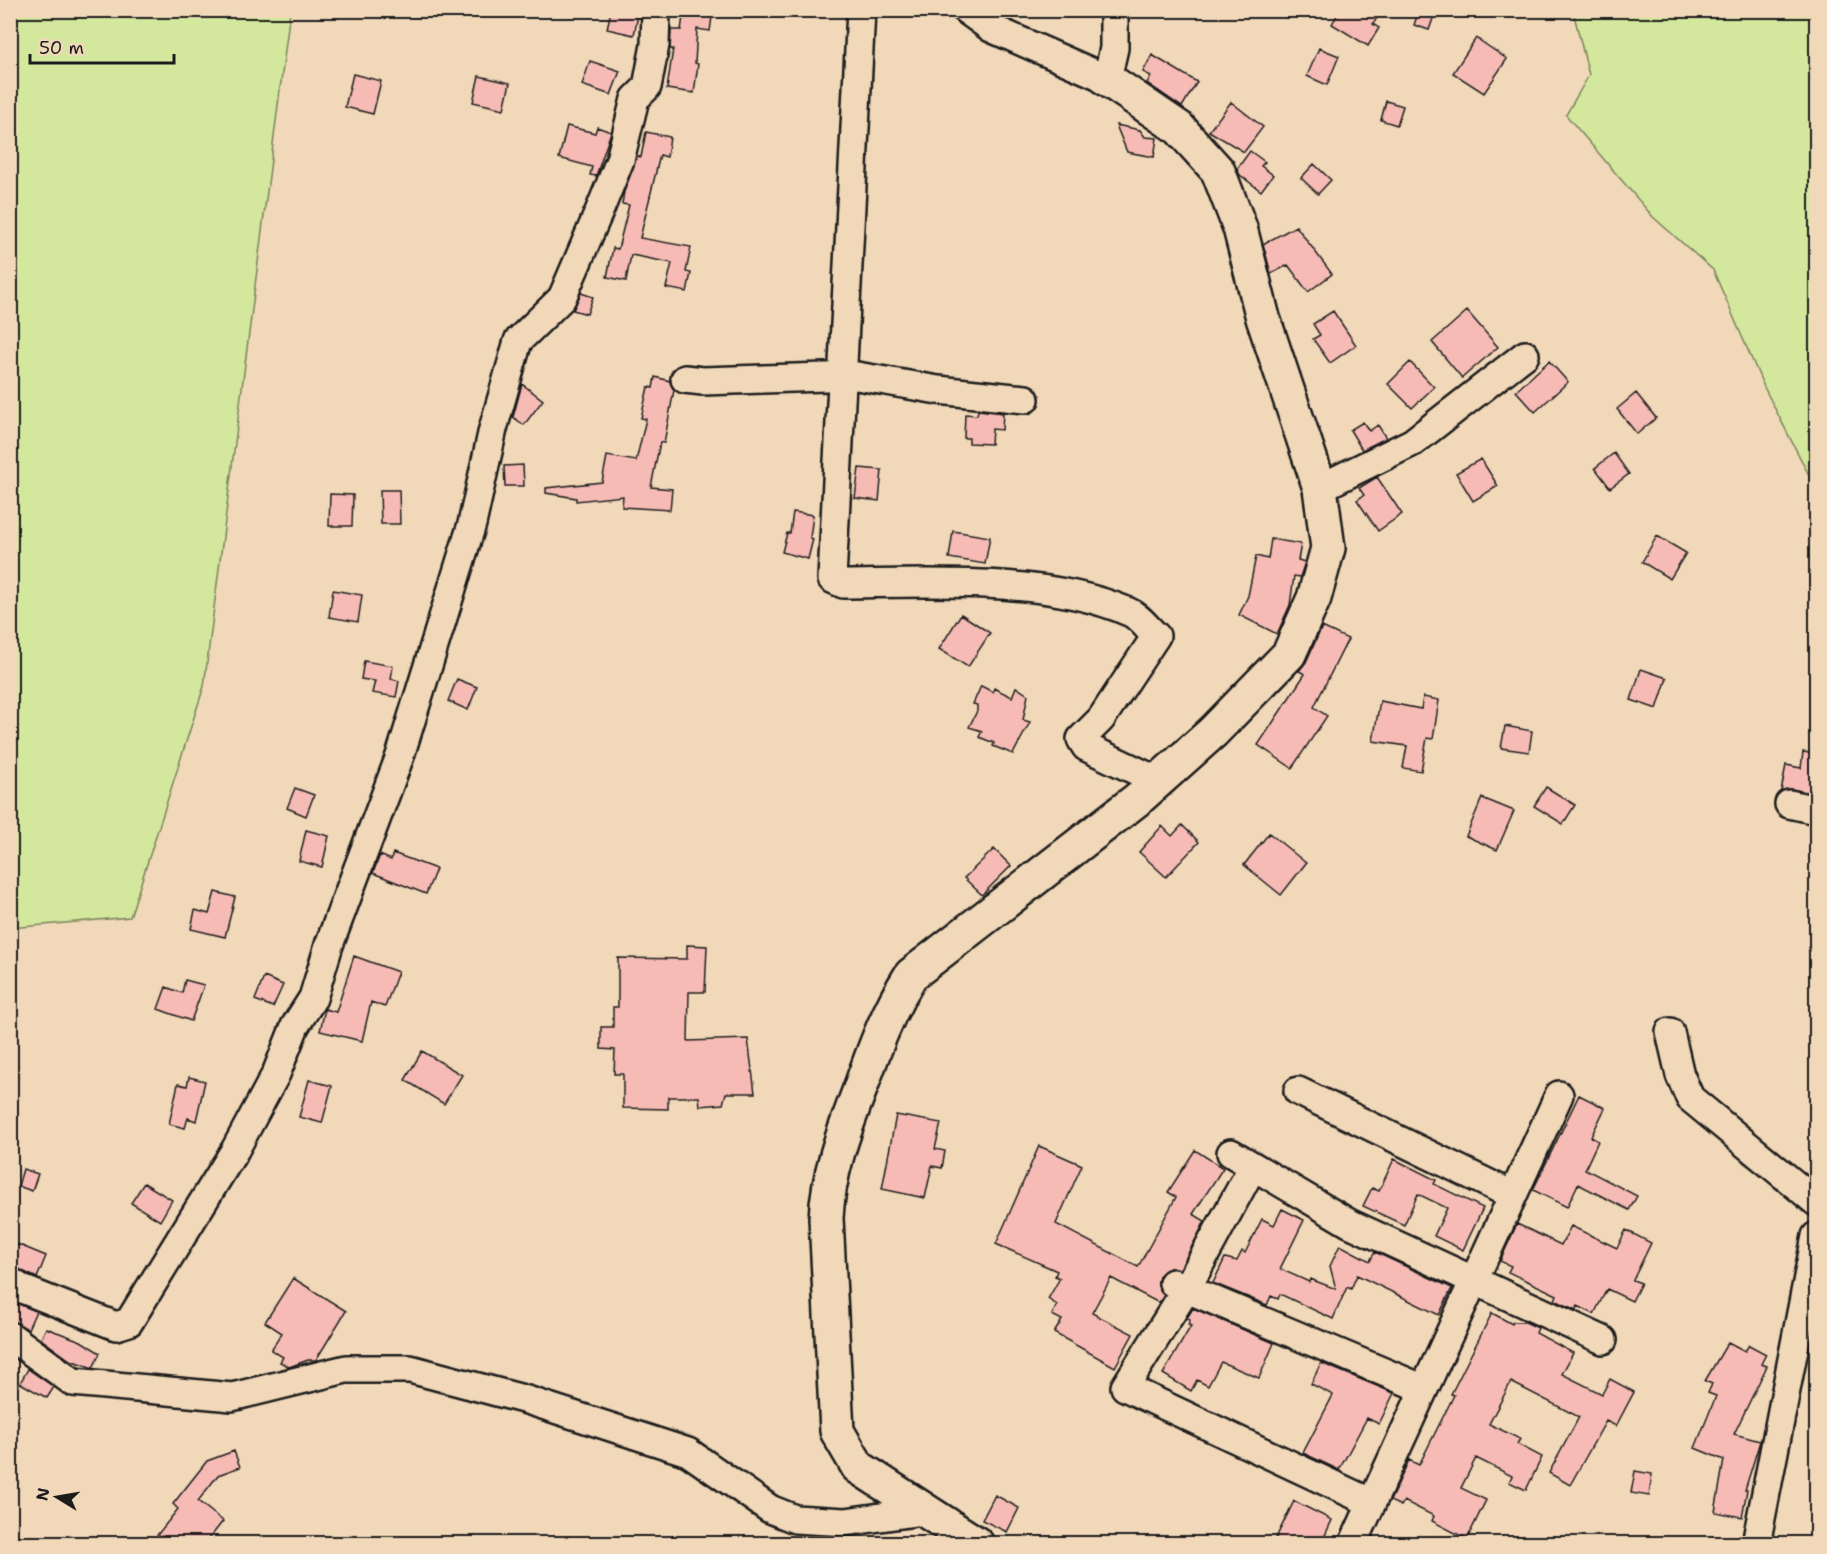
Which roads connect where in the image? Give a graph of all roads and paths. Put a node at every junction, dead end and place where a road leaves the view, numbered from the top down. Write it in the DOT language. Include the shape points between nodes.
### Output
graph roads {
  1 [pos="656,10"];
  2 [pos="861,10"];
  3 [pos="966,10"];
  4 [pos="1114,10"];
  5 [pos="1107,79"];
  6 [pos="1525,355"];
  7 [pos="842,377"];
  8 [pos="685,379"];
  9 [pos="1025,399"];
  10 [pos="1320,488"];
  11 [pos="1158,781"];
  12 [pos="1789,804"];
  13 [pos="1816,810"];
  14 [pos="1670,1032"];
  15 [pos="1298,1091"];
  16 [pos="1560,1095"];
  17 [pos="1512,1195"];
  18 [pos="1816,1202"];
  19 [pos="1816,1236"];
  20 [pos="1473,1278"];
  21 [pos="10,1281"];
  22 [pos="1180,1286"];
  23 [pos="10,1336"];
  24 [pos="1603,1341"];
  25 [pos="1424,1389"];
  26 [pos="1372,1503"];
  27 [pos="923,1511"];
  28 [pos="977,1544"];
  29 [pos="1353,1544"];
  30 [pos="1756,1544"];
  1 -- 21 [label="street" via="655,45 647,87 635,99 620,160 601,207 562,298 518,341 472,524 400,756 329,945 314,998 295,1026 276,1074 235,1150 129,1322 116,1326"];
  2 -- 7 [label="street"];
  3 -- 5 [label="street" via="992,28"];
  4 -- 5 [label="street"];
  5 -- 10 [label="main road" via="1179,128 1218,171 1240,228 1263,318"];
  6 -- 10 [label="street" via="1413,442"];
  7 -- 8 [label="street"];
  7 -- 9 [label="street"];
  7 -- 11 [label="street" via="831,579 843,584 944,583 1062,591 1131,612 1156,636 1101,718 1081,739 1086,747"];
  10 -- 11 [label="main road" via="1328,548 1314,598 1289,654 1213,732"];
  11 -- 27 [label="main road" via="910,975 889,1009 848,1121 827,1189 837,1431 858,1467"];
  12 -- 13 [label="street"];
  14 -- 18 [label="street" via="1690,1098"];
  15 -- 17 [label="street"];
  16 -- 17 [label="street"];
  17 -- 20 [label="street"];
  19 -- 30 [label="street"];
  20 -- 22 [label="street" via="1349,1223 1242,1159"];
  20 -- 24 [label="street"];
  20 -- 25 [label="street"];
  22 -- 25 [label="street"];
  22 -- 26 [label="street" via="1125,1387"];
  23 -- 27 [label="street" via="73,1382 232,1397 346,1369 410,1369 527,1400 688,1452 770,1509 795,1519 844,1522"];
  25 -- 26 [label="street"];
  26 -- 29 [label="street"];
  27 -- 28 [label="main road"];
}
